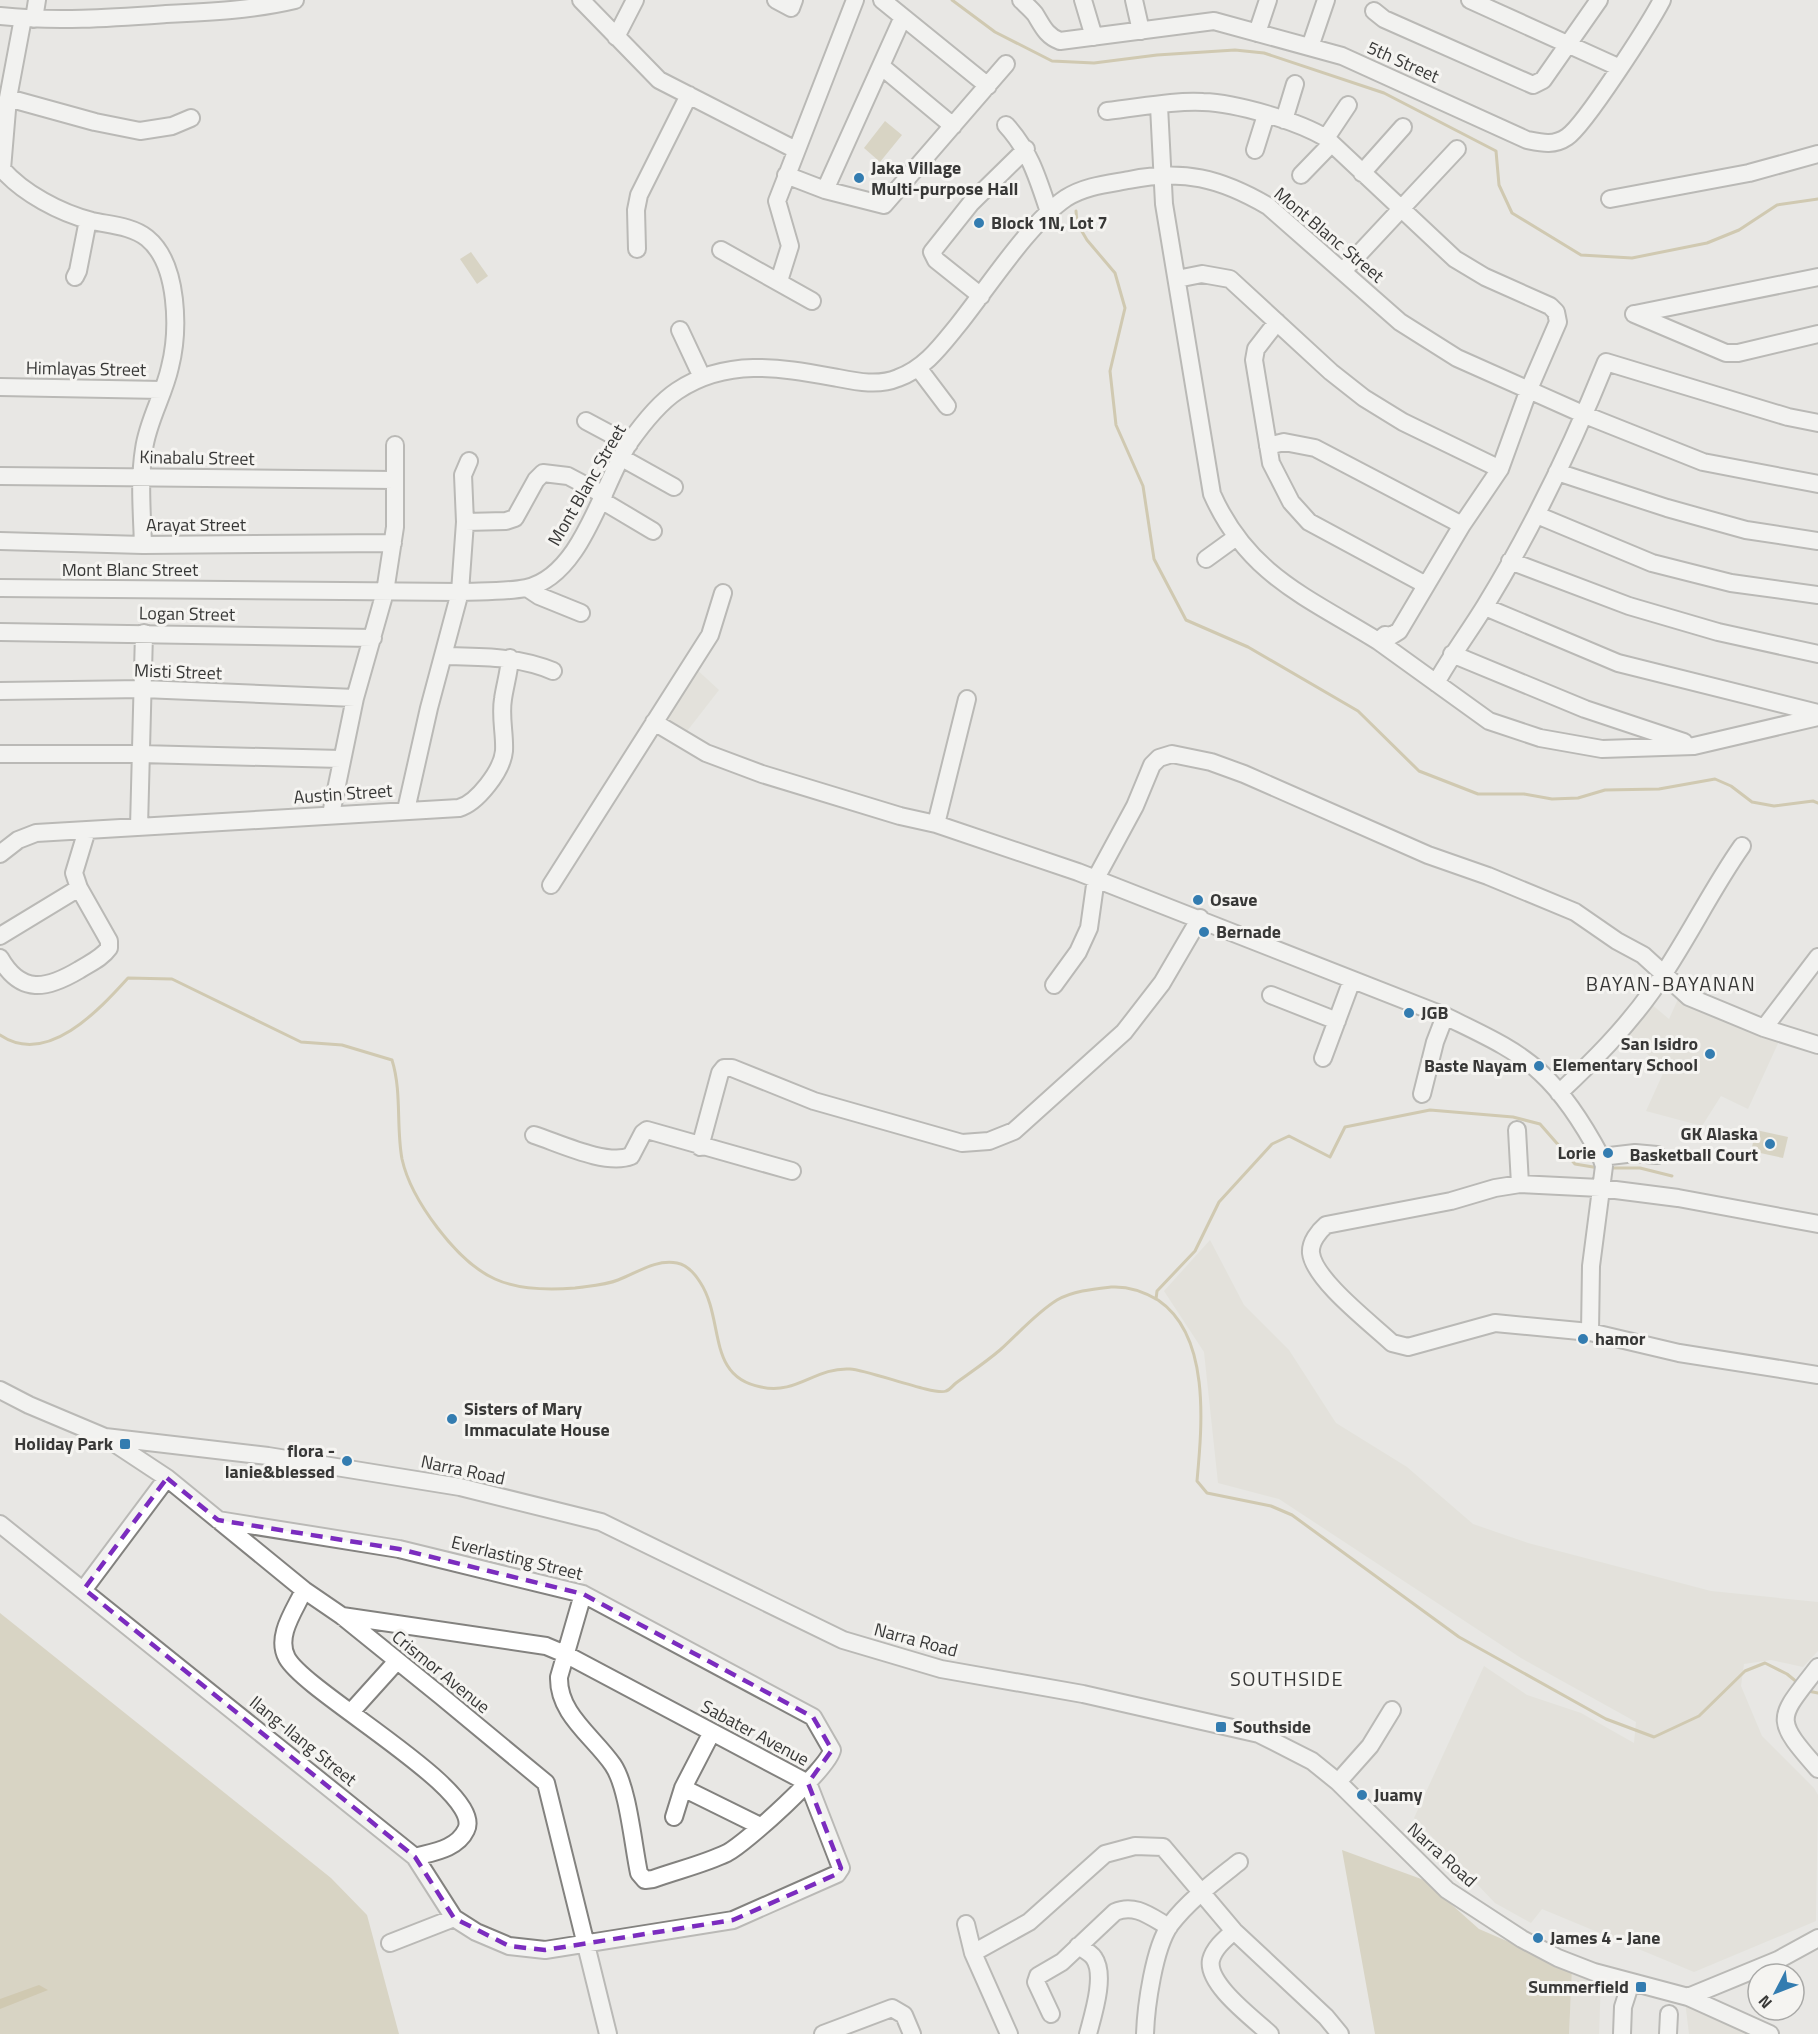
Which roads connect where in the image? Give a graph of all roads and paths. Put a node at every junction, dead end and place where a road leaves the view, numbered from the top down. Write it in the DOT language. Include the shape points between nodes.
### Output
graph roads {
  1 [pos="37,0"];
  2 [pos="295,0"];
  3 [pos="581,0"];
  4 [pos="635,0"];
  5 [pos="776,0"];
  6 [pos="794,0"];
  7 [pos="855,0"];
  8 [pos="882,0"];
  9 [pos="1021,0"];
  10 [pos="1083,0"];
  11 [pos="1134,0"];
  12 [pos="1268,0"];
  13 [pos="1326,0"];
  14 [pos="1470,0"];
  15 [pos="1599,0"];
  16 [pos="1662,0"];
  17 [pos="1033,7"];
  18 [pos="1374,8"];
  19 [pos="0,16"];
  20 [pos="28,19"];
  21 [pos="902,19"];
  22 [pos="1141,31"];
  23 [pos="1257,33"];
  24 [pos="616,37"];
  25 [pos="1094,37"];
  26 [pos="1568,43"];
  27 [pos="1310,46"];
  28 [pos="1006,64"];
  29 [pos="881,66"];
  30 [pos="1618,67"];
  31 [pos="1295,84"];
  32 [pos="988,86"];
  33 [pos="689,95"];
  34 [pos="8,98"];
  35 [pos="1348,105"];
  36 [pos="1159,106"];
  37 [pos="1107,111"];
  38 [pos="1266,115"];
  39 [pos="191,118"];
  40 [pos="1284,120"];
  41 [pos="1006,125"];
  42 [pos="953,126"];
  43 [pos="1403,127"];
  44 [pos="1329,141"];
  45 [pos="1026,149"];
  46 [pos="1457,149"];
  47 [pos="796,150"];
  48 [pos="1255,150"];
  49 [pos="1818,154"];
  50 [pos="1,173"];
  51 [pos="1362,173"];
  52 [pos="1160,174"];
  53 [pos="786,175"];
  54 [pos="1301,175"];
  55 [pos="825,190"];
  56 [pos="1610,199"];
  57 [pos="1401,209"];
  58 [pos="1049,212"];
  59 [pos="88,220"];
  60 [pos="637,249"];
  61 [pos="721,250"];
  62 [pos="1342,271"];
  63 [pos="75,277"];
  64 [pos="1818,277"];
  65 [pos="1177,279"];
  66 [pos="779,281"];
  67 [pos="981,296"];
  68 [pos="812,301"];
  69 [pos="1277,322"];
  70 [pos="680,330"];
  71 [pos="1818,334"];
  72 [pos="919,369"];
  73 [pos="702,377"];
  74 [pos="0,387"];
  75 [pos="1529,389"];
  76 [pos="162,390"];
  77 [pos="947,405"];
  78 [pos="1585,415"];
  79 [pos="586,421"];
  80 [pos="1818,423"];
  81 [pos="395,445"];
  82 [pos="1268,446"];
  83 [pos="625,451"];
  84 [pos="469,461"];
  85 [pos="1500,469"];
  86 [pos="1557,472"];
  87 [pos="0,476"];
  88 [pos="141,477"];
  89 [pos="393,480"];
  90 [pos="1818,484"];
  91 [pos="674,487"];
  92 [pos="602,497"];
  93 [pos="1537,515"];
  94 [pos="465,522"];
  95 [pos="1462,525"];
  96 [pos="653,531"];
  97 [pos="1235,538"];
  98 [pos="0,541"];
  99 [pos="1818,541"];
  100 [pos="393,543"];
  101 [pos="143,544"];
  102 [pos="1206,560"];
  103 [pos="1510,561"];
  104 [pos="1426,585"];
  105 [pos="0,588"];
  106 [pos="527,588"];
  107 [pos="386,592"];
  108 [pos="460,592"];
  109 [pos="723,593"];
  110 [pos="1818,595"];
  111 [pos="1485,607"];
  112 [pos="581,613"];
  113 [pos="0,632"];
  114 [pos="144,633"];
  115 [pos="373,638"];
  116 [pos="1378,641"];
  117 [pos="1452,654"];
  118 [pos="1818,654"];
  119 [pos="444,656"];
  120 [pos="510,657"];
  121 [pos="553,671"];
  122 [pos="1436,683"];
  123 [pos="143,689"];
  124 [pos="0,691"];
  125 [pos="355,698"];
  126 [pos="967,699"];
  127 [pos="1818,715"];
  128 [pos="654,722"];
  129 [pos="1694,746"];
  130 [pos="0,754"];
  131 [pos="140,754"];
  132 [pos="341,759"];
  133 [pos="406,810"];
  134 [pos="331,814"];
  135 [pos="936,824"];
  136 [pos="139,827"];
  137 [pos="87,830"];
  138 [pos="1742,846"];
  139 [pos="0,854"];
  140 [pos="1096,879"];
  141 [pos="551,885"];
  142 [pos="79,888"];
  143 [pos="1200,918"];
  144 [pos="0,936"];
  145 [pos="1818,957"];
  146 [pos="0,958"];
  147 [pos="1663,975"];
  148 [pos="1352,980"];
  149 [pos="1054,985"];
  150 [pos="1271,995"];
  151 [pos="1445,1016"];
  152 [pos="1336,1021"];
  153 [pos="1764,1028"];
  154 [pos="1818,1045"];
  155 [pos="1323,1058"];
  156 [pos="1559,1093"];
  157 [pos="1422,1094"];
  158 [pos="1517,1130"];
  159 [pos="534,1135"];
  160 [pos="700,1147"];
  161 [pos="1657,1155"];
  162 [pos="1602,1170"];
  163 [pos="792,1171"];
  164 [pos="1520,1184"];
  165 [pos="1818,1224"];
  166 [pos="1590,1332"];
  167 [pos="1818,1375"];
  168 [pos="0,1390"];
  169 [pos="105,1437"];
  170 [pos="167,1478"];
  171 [pos="218,1520"];
  172 [pos="0,1524"];
  173 [pos="84,1589"];
  174 [pos="304,1590"];
  175 [pos="583,1594"];
  176 [pos="342,1616"];
  177 [pos="565,1654"];
  178 [pos="397,1661"];
  179 [pos="1818,1666"];
  180 [pos="1392,1710"];
  181 [pos="351,1712"];
  182 [pos="712,1732"];
  183 [pos="1818,1769"];
  184 [pos="1338,1782"];
  185 [pos="808,1783"];
  186 [pos="683,1788"];
  187 [pos="674,1817"];
  188 [pos="760,1826"];
  189 [pos="415,1857"];
  190 [pos="1239,1862"];
  191 [pos="1202,1892"];
  192 [pos="454,1918"];
  193 [pos="966,1924"];
  194 [pos="1169,1927"];
  195 [pos="1234,1931"];
  196 [pos="1818,1938"];
  197 [pos="390,1943"];
  198 [pos="586,1944"];
  199 [pos="1078,1946"];
  200 [pos="973,1953"];
  201 [pos="1631,1982"];
  202 [pos="1688,1997"];
  203 [pos="1051,2014"];
  204 [pos="1670,2014"];
  205 [pos="841,2030"];
  206 [pos="608,2034"];
  207 [pos="824,2034"];
  208 [pos="912,2034"];
  209 [pos="1009,2034"];
  210 [pos="1088,2034"];
  211 [pos="1145,2034"];
  212 [pos="1270,2034"];
  213 [pos="1340,2034"];
  214 [pos="1622,2034"];
  215 [pos="1668,2034"];
  216 [pos="1770,2034"];
  1 -- 20 [label="street, Himlayas Street"];
  2 -- 20 [label="street" via="218,12"];
  3 -- 24 [label="street"];
  4 -- 24 [label="street"];
  5 -- 6 [label="street" via="791,8"];
  7 -- 47 [label="street"];
  8 -- 21 [label="street"];
  9 -- 17 [label="street"];
  10 -- 25 [label="street"];
  11 -- 22 [label="street"];
  12 -- 23 [label="street"];
  13 -- 27 [label="street"];
  14 -- 26 [label="street"];
  15 -- 26 [label="street"];
  16 -- 30 [label="street, 5th Street"];
  17 -- 25 [label="street, 5th Street" via="1039,25 1053,38 1060,41"];
  18 -- 26 [label="street" via="1384,19 1533,85 1543,80"];
  19 -- 20 [label="street"];
  20 -- 34 [label="street, Himlayas Street"];
  21 -- 29 [label="street"];
  21 -- 32 [label="street"];
  22 -- 23 [label="street, 5th Street" via="1214,21"];
  22 -- 25 [label="street, 5th Street"];
  23 -- 27 [label="street, 5th Street"];
  24 -- 33 [label="street" via="658,80"];
  26 -- 30 [label="street"];
  27 -- 30 [label="street, 5th Street" via="1342,56 1527,140 1545,144 1568,136"];
  28 -- 32 [label="street"];
  29 -- 42 [label="street"];
  29 -- 55 [label="street"];
  31 -- 40 [label="street"];
  32 -- 42 [label="street"];
  33 -- 47 [label="street"];
  33 -- 60 [label="street" via="639,195"];
  34 -- 39 [label="street" via="130,130 157,130"];
  34 -- 50 [label="street, Himlayas Street"];
  35 -- 44 [label="street"];
  36 -- 37 [label="street"];
  36 -- 38 [label="street" via="1203,102"];
  36 -- 52 [label="street"];
  38 -- 40 [label="street"];
  38 -- 48 [label="street"];
  40 -- 44 [label="street" via="1310,128"];
  41 -- 45 [label="street"];
  42 -- 55 [label="street" via="884,205"];
  43 -- 51 [label="street"];
  44 -- 51 [label="street"];
  44 -- 54 [label="street"];
  45 -- 58 [label="street"];
  45 -- 67 [label="street" via="971,203 932,252 936,260"];
  46 -- 57 [label="street"];
  47 -- 53 [label="street"];
  49 -- 56 [label="street" via="1749,173"];
  50 -- 59 [label="street, Himlayas Street" via="23,189"];
  51 -- 57 [label="street"];
  52 -- 58 [label="street, Mont Blanc Street" via="1088,188"];
  52 -- 62 [label="street, Mont Blanc Street" via="1196,176 1248,195 1285,219"];
  52 -- 65 [label="street"];
  53 -- 55 [label="street"];
  53 -- 66 [label="street" via="777,201 790,246"];
  57 -- 62 [label="street"];
  57 -- 75 [label="street" via="1455,259 1556,312 1558,322"];
  58 -- 67 [label="street, Mont Blanc Street"];
  59 -- 63 [label="street"];
  59 -- 76 [label="street, Himlayas Street" via="135,230 160,251 168,270 175,316 170,368"];
  61 -- 66 [label="street"];
  62 -- 75 [label="street, Mont Blanc Street" via="1425,340"];
  64 -- 71 [label="street" via="1634,314 1726,352 1738,353"];
  65 -- 69 [label="street" via="1202,274 1230,279"];
  65 -- 97 [label="street" via="1207,474 1212,494"];
  66 -- 68 [label="street"];
  67 -- 72 [label="street, Mont Blanc Street"];
  69 -- 82 [label="street" via="1256,349 1254,360"];
  69 -- 85 [label="street" via="1364,398 1403,422"];
  70 -- 73 [label="street"];
  72 -- 73 [label="street, Mont Blanc Street" via="896,380 877,382 774,367 737,368"];
  72 -- 77 [label="street"];
  73 -- 83 [label="street, Mont Blanc Street" via="675,392"];
  74 -- 76 [label="street, Himlayas Street"];
  75 -- 78 [label="street, Mont Blanc Street"];
  75 -- 85 [label="street"];
  76 -- 88 [label="street" via="149,428"];
  78 -- 80 [label="street" via="1606,362"];
  78 -- 86 [label="street"];
  78 -- 90 [label="street, Mont Blanc Street" via="1703,462"];
  79 -- 83 [label="street"];
  81 -- 89 [label="street"];
  82 -- 95 [label="street" via="1284,442 1315,448"];
  82 -- 104 [label="street" via="1281,485 1309,522"];
  83 -- 91 [label="street"];
  83 -- 92 [label="street, Mont Blanc Street"];
  84 -- 94 [label="street" via="463,475"];
  85 -- 95 [label="street"];
  86 -- 93 [label="street"];
  86 -- 99 [label="street" via="1746,530"];
  87 -- 88 [label="street, Kinabalu Street"];
  88 -- 89 [label="street, Kinabalu Street"];
  88 -- 101 [label="street"];
  89 -- 100 [label="street"];
  92 -- 94 [label="street" via="568,476 543,473 515,518"];
  92 -- 96 [label="street"];
  92 -- 106 [label="street, Mont Blanc Street" via="570,558 551,575"];
  93 -- 103 [label="street"];
  93 -- 110 [label="street" via="1652,562 1731,583"];
  94 -- 108 [label="street"];
  95 -- 104 [label="street"];
  97 -- 102 [label="street"];
  97 -- 116 [label="street" via="1278,579"];
  98 -- 101 [label="street, Arayat Street"];
  100 -- 101 [label="street, Arayat Street"];
  100 -- 107 [label="street"];
  103 -- 111 [label="street"];
  103 -- 118 [label="street" via="1629,606 1718,632"];
  104 -- 116 [label="street" via="1399,631"];
  105 -- 107 [label="street, Mont Blanc Street"];
  106 -- 108 [label="street, Mont Blanc Street"];
  106 -- 112 [label="street"];
  107 -- 108 [label="street, Mont Blanc Street"];
  107 -- 115 [label="street"];
  108 -- 119 [label="street"];
  109 -- 128 [label="street" via="710,635"];
  111 -- 117 [label="street"];
  111 -- 127 [label="street" via="1618,663"];
  113 -- 114 [label="street, Logan Street"];
  114 -- 115 [label="street, Logan Street"];
  114 -- 123 [label="street"];
  115 -- 125 [label="street"];
  116 -- 122 [label="street"];
  117 -- 122 [label="street"];
  117 -- 129 [label="street" via="1585,709"];
  119 -- 120 [label="street"];
  119 -- 133 [label="street"];
  120 -- 121 [label="street"];
  120 -- 133 [label="street, Austin Street" via="503,698 503,756 478,798 459,808"];
  122 -- 129 [label="street" via="1490,721 1540,738 1602,749"];
  123 -- 124 [label="street, Misti Street"];
  123 -- 125 [label="street, Misti Street"];
  123 -- 131 [label="street"];
  125 -- 132 [label="street"];
  126 -- 135 [label="street"];
  127 -- 129 [label="street"];
  128 -- 135 [label="street" via="706,753 762,774"];
  128 -- 141 [label="street"];
  130 -- 131 [label="street"];
  131 -- 132 [label="street"];
  131 -- 136 [label="street"];
  132 -- 134 [label="street"];
  133 -- 134 [label="street, Austin Street"];
  134 -- 136 [label="street, Austin Street"];
  135 -- 140 [label="street"];
  136 -- 137 [label="street, Austin Street"];
  137 -- 139 [label="street, Austin Street" via="24,836"];
  137 -- 142 [label="street" via="75,866"];
  138 -- 147 [label="street"];
  140 -- 143 [label="street"];
  140 -- 147 [label="street" via="1152,765 1172,754 1192,756 1575,912 1643,955"];
  140 -- 149 [label="street" via="1089,928 1078,952"];
  142 -- 144 [label="street"];
  142 -- 146 [label="street" via="109,941 106,953 49,985 25,984 15,978"];
  143 -- 148 [label="street"];
  143 -- 160 [label="street" via="1162,983 1124,1032 1014,1131 989,1142 962,1143 814,1101 724,1068"];
  145 -- 153 [label="street"];
  147 -- 153 [label="street" via="1689,998"];
  147 -- 156 [label="street" via="1619,1035"];
  148 -- 151 [label="street"];
  148 -- 152 [label="street"];
  150 -- 152 [label="street"];
  151 -- 156 [label="street" via="1512,1052 1541,1073"];
  151 -- 157 [label="street"];
  152 -- 155 [label="street"];
  153 -- 154 [label="street"];
  156 -- 162 [label="street"];
  158 -- 164 [label="street"];
  159 -- 160 [label="street" via="621,1160 631,1156 647,1130"];
  160 -- 163 [label="street"];
  161 -- 162 [label="street" via="1635,1153"];
  162 -- 164 [label="street"];
  162 -- 165 [label="street" via="1692,1200"];
  162 -- 166 [label="street" via="1591,1266"];
  164 -- 166 [label="street" via="1326,1225 1314,1239 1311,1254 1333,1287 1399,1346 1408,1347 1494,1323"];
  166 -- 167 [label="street" via="1679,1353"];
  168 -- 169 [label="street, Narra Road"];
  169 -- 170 [label="street, Crismor Avenue"];
  169 -- 184 [label="street, Narra Road" via="268,1456 460,1486 601,1522 843,1640 941,1669 1083,1694 1259,1734 1312,1761"];
  170 -- 171 [label="street, Crismor Avenue"];
  170 -- 173 [label="street"];
  171 -- 174 [label="street, Crismor Avenue"];
  171 -- 175 [label="street, Everlasting Street" via="399,1549"];
  172 -- 173 [label="street, Ilang-Ilang Street"];
  173 -- 189 [label="street, Ilang-Ilang Street"];
  174 -- 176 [label="street, Crismor Avenue"];
  174 -- 181 [label="street" via="282,1638 287,1658 307,1680"];
  175 -- 177 [label="street"];
  175 -- 185 [label="street, Everlasting Street" via="813,1717 832,1750 831,1757"];
  176 -- 177 [label="street, Sabater Avenue" via="546,1646"];
  176 -- 178 [label="street, Crismor Avenue"];
  177 -- 182 [label="street, Sabater Avenue"];
  177 -- 188 [label="street" via="559,1683 563,1704 614,1767 639,1873 645,1880 729,1852"];
  178 -- 181 [label="street"];
  178 -- 198 [label="street, Crismor Avenue" via="546,1783"];
  179 -- 183 [label="street" via="1788,1706 1786,1729"];
  180 -- 184 [label="street" via="1370,1746"];
  181 -- 189 [label="street" via="405,1753 466,1811 466,1832 451,1846"];
  182 -- 185 [label="street, Sabater Avenue"];
  182 -- 186 [label="street"];
  184 -- 201 [label="street, Narra Road" via="1447,1890 1490,1920 1558,1958"];
  185 -- 188 [label="street"];
  185 -- 198 [label="street, Sabater Avenue" via="841,1868 832,1879 733,1920"];
  186 -- 187 [label="street"];
  186 -- 188 [label="street"];
  189 -- 192 [label="street, Ilang-Ilang Street"];
  190 -- 191 [label="street"];
  191 -- 194 [label="street"];
  191 -- 195 [label="street"];
  191 -- 200 [label="street" via="1163,1847 1135,1846 1105,1854 1029,1922"];
  192 -- 197 [label="street"];
  192 -- 198 [label="street, Ilang-Ilang Street" via="510,1946 545,1950"];
  193 -- 200 [label="street"];
  194 -- 199 [label="street" via="1134,1908 1125,1908 1115,1912"];
  194 -- 211 [label="street" via="1150,1983"];
  195 -- 212 [label="street" via="1220,1943 1211,1960 1211,1984"];
  195 -- 213 [label="street"];
  196 -- 202 [label="street" via="1778,1960"];
  198 -- 206 [label="street, Crismor Avenue"];
  199 -- 203 [label="street" via="1035,1982"];
  199 -- 210 [label="street" via="1094,1957 1098,1971 1097,2000"];
  200 -- 209 [label="street"];
  201 -- 202 [label="street, Narra Road"];
  201 -- 214 [label="street" via="1623,2007"];
  202 -- 216 [label="street, Narra Road"];
  204 -- 215 [label="street"];
  205 -- 207 [label="street"];
  205 -- 208 [label="street" via="892,2008 904,2015"];
}
